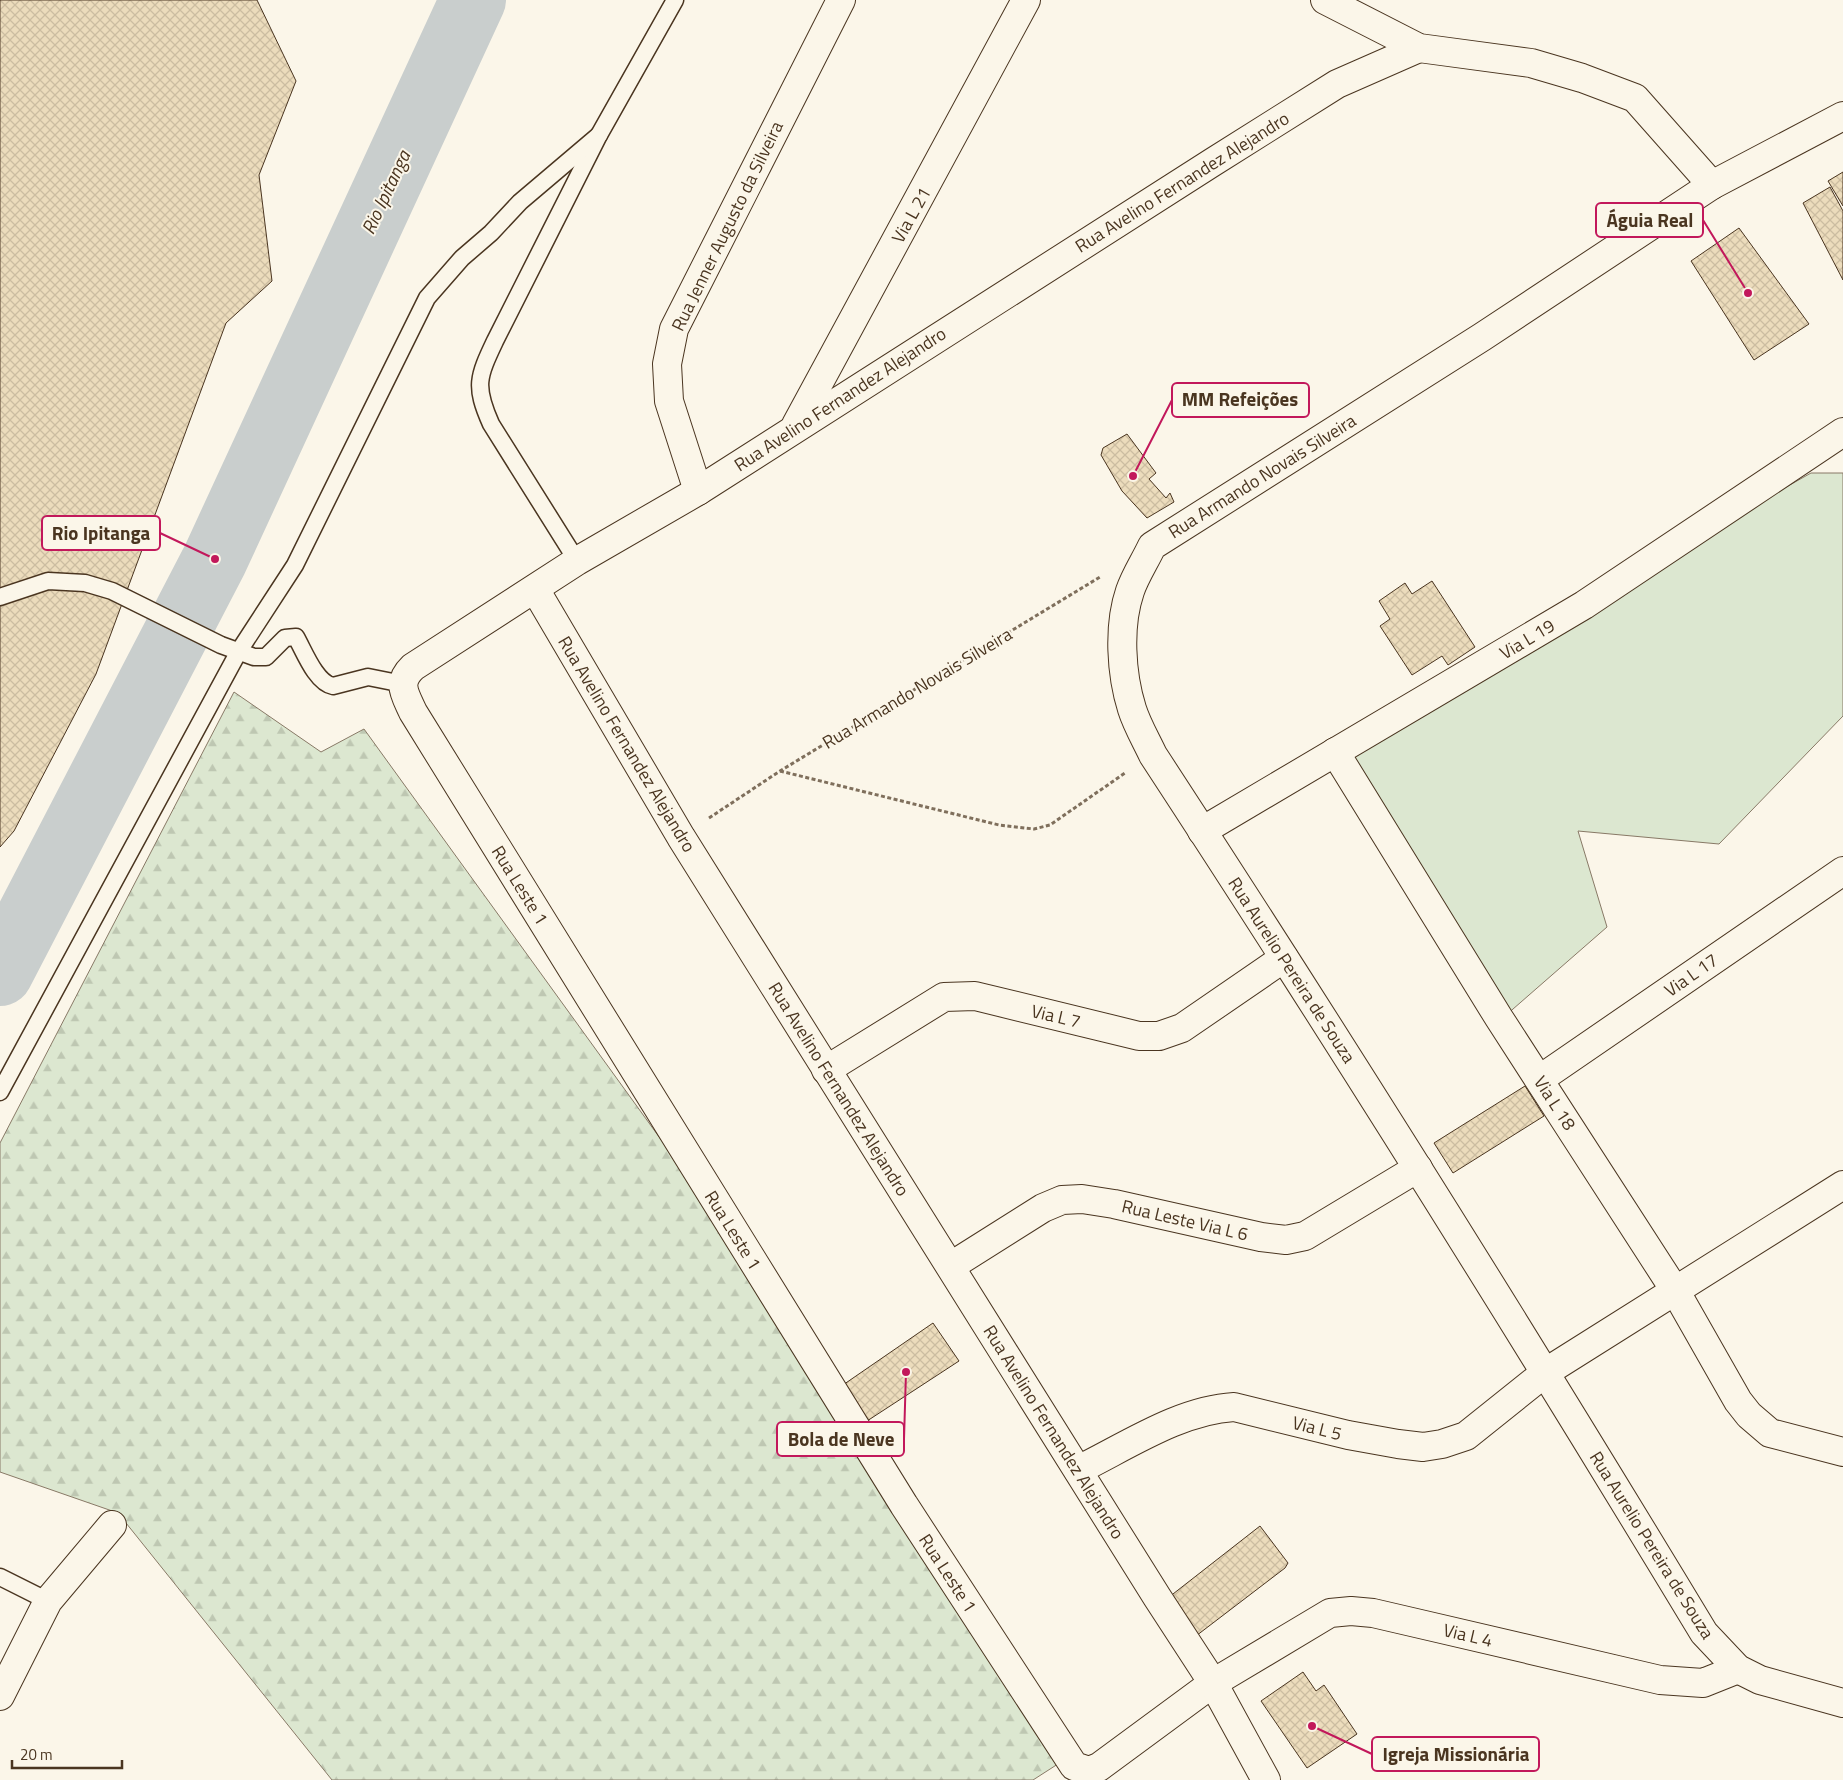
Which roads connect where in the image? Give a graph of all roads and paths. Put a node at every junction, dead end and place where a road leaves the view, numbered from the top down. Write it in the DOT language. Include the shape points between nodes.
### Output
graph roads {
  1 [pos="675,0"];
  2 [pos="841,0"];
  3 [pos="1026,0"];
  4 [pos="1325,0"];
  5 [pos="1419,48"];
  6 [pos="1843,116"];
  7 [pos="599,135"];
  8 [pos="1712,185"];
  9 [pos="794,428"];
  10 [pos="1843,432"];
  11 [pos="698,491"];
  12 [pos="1152,546"];
  13 [pos="577,561"];
  14 [pos="1101,577"];
  15 [pos="535,589"];
  16 [pos="0,597"];
  17 [pos="239,652"];
  18 [pos="403,684"];
  19 [pos="1335,752"];
  20 [pos="1152,755"];
  21 [pos="780,771"];
  22 [pos="1202,831"];
  23 [pos="681,837"];
  24 [pos="1843,870"];
  25 [pos="1284,958"];
  26 [pos="826,1070"];
  27 [pos="1540,1079"];
  28 [pos="0,1092"];
  29 [pos="1418,1168"];
  30 [pos="1843,1185"];
  31 [pos="951,1266"];
  32 [pos="1676,1292"];
  33 [pos="1546,1372"];
  34 [pos="1843,1452"];
  35 [pos="1078,1470"];
  36 [pos="112,1525"];
  37 [pos="0,1577"];
  38 [pos="48,1602"];
  39 [pos="1738,1669"];
  40 [pos="1213,1683"];
  41 [pos="0,1696"];
  42 [pos="1843,1703"];
  43 [pos="1266,1780"];
  1 -- 7 [label="lane"];
  2 -- 11 [label="street, Rua Jenner Augusto da Silveira" via="674,329 667,364 670,402"];
  3 -- 9 [label="street, Via L 21"];
  4 -- 5 [label="street"];
  5 -- 8 [label="street" via="1531,63 1635,98"];
  5 -- 9 [label="street, Rua Avelino Fernandez Alejandro" via="1337,84"];
  6 -- 8 [label="street, Rua Armando Novais Silveira"];
  7 -- 13 [label="lane" via="495,341 479,384 480,399 491,424"];
  7 -- 17 [label="lane" via="520,202 462,258 427,298 295,565"];
  8 -- 12 [label="street, Rua Armando Novais Silveira" via="1482,337"];
  9 -- 11 [label="street, Rua Avelino Fernandez Alejandro"];
  10 -- 19 [label="street, Via L 19" via="1584,605"];
  11 -- 13 [label="street, Rua Avelino Fernandez Alejandro"];
  12 -- 20 [label="street, Rua Aurelio Pereira de Souza" via="1130,592 1123,646 1132,710"];
  13 -- 15 [label="street, Rua Avelino Fernandez Alejandro"];
  14 -- 21 [label="path, Rua Armando Novais Silveira"];
  15 -- 18 [label="street" via="412,667 404,675"];
  15 -- 23 [label="street, Rua Avelino Fernandez Alejandro"];
  16 -- 17 [label="lane" via="48,581 85,583 112,591 159,617"];
  17 -- 18 [label="lane" via="266,657 285,638 292,636 296,637 316,672 328,685 368,677"];
  17 -- 28 [label="lane"];
  18 -- 40 [label="street, Rua Leste 1" via="413,712 870,1450 1074,1766 1089,1771 1099,1767"];
  19 -- 22 [label="street, Via L 19"];
  19 -- 27 [label="street, Via L 18" via="1498,1018"];
  20 -- 21 [label="path" via="1050,825 1034,829 999,825"];
  20 -- 22 [label="street, Rua Aurelio Pereira de Souza"];
  21 -- 23 [label="path, Rua Armando Novais Silveira"];
  22 -- 25 [label="street, Rua Aurelio Pereira de Souza"];
  23 -- 26 [label="street, Rua Avelino Fernandez Alejandro"];
  24 -- 27 [label="street, Via L 17"];
  25 -- 26 [label="street, Via L 7" via="1182,1028 1159,1036 1139,1036 975,996 944,997"];
  25 -- 29 [label="street, Rua Aurelio Pereira de Souza"];
  26 -- 31 [label="street, Rua Avelino Fernandez Alejandro"];
  27 -- 32 [label="street, Via L 18"];
  29 -- 31 [label="street, Rua Leste Via L 6" via="1305,1236 1286,1240 1114,1204 1082,1199 1062,1200 1043,1208"];
  29 -- 33 [label="street, Rua Aurelio Pereira de Souza"];
  30 -- 32 [label="street"];
  31 -- 35 [label="street, Rua Avelino Fernandez Alejandro"];
  32 -- 33 [label="street"];
  32 -- 34 [label="street, Via L 18" via="1749,1415 1770,1433"];
  33 -- 35 [label="street, Via L 5" via="1466,1436 1442,1444 1423,1447 1348,1436 1234,1407 1194,1413"];
  33 -- 39 [label="street, Rua Aurelio Pereira de Souza" via="1704,1633"];
  35 -- 40 [label="street, Rua Avelino Fernandez Alejandro"];
  36 -- 38 [label="street"];
  37 -- 38 [label="lane"];
  38 -- 41 [label="street"];
  39 -- 40 [label="street, Via L 4" via="1703,1683 1660,1680 1351,1610 1330,1613"];
  39 -- 42 [label="street, Rua Aurelio Pereira de Souza" via="1760,1680"];
  40 -- 43 [label="street, Rua Avelino Fernandez Alejandro"];
}
